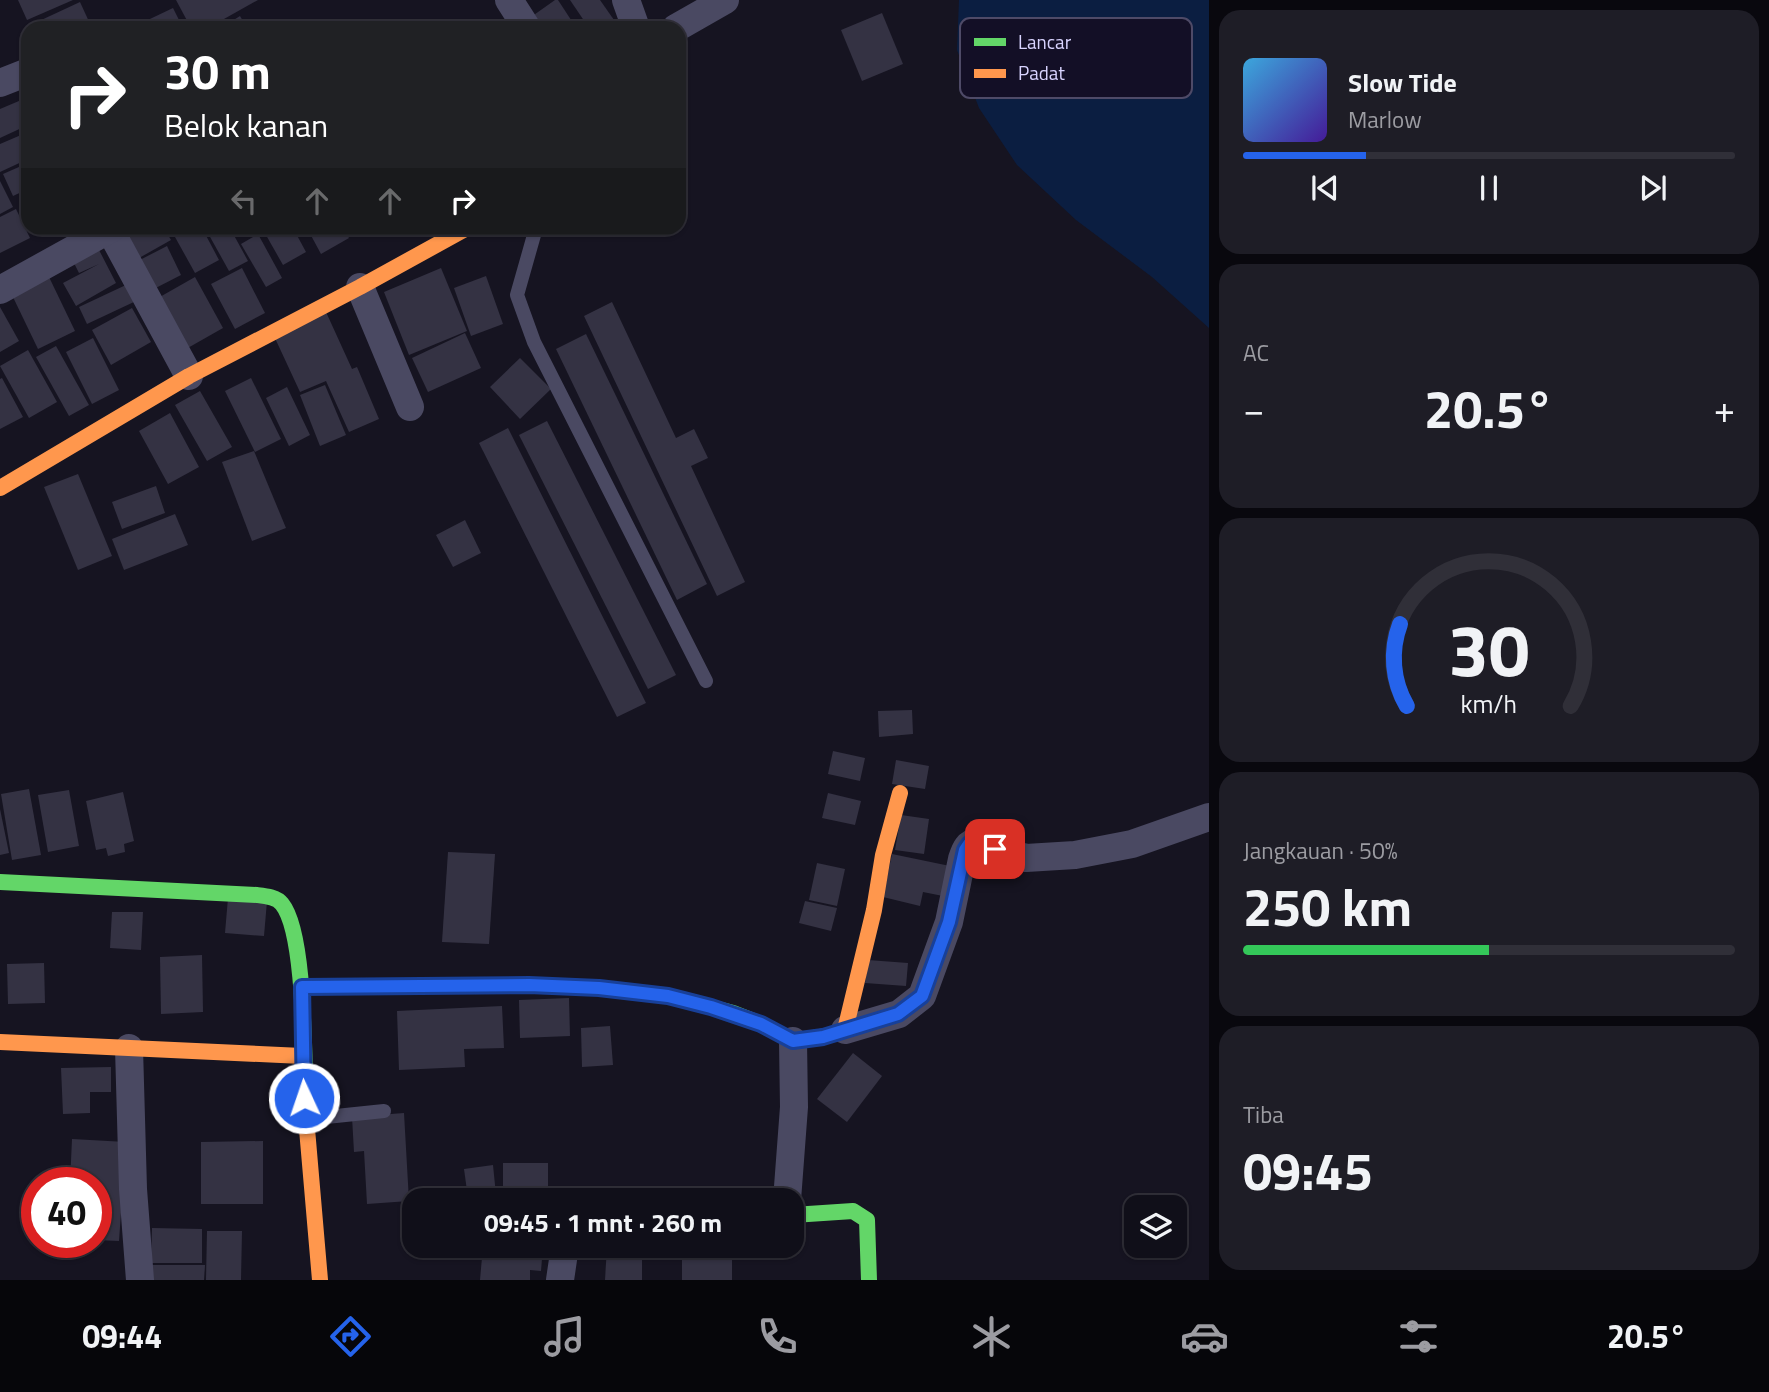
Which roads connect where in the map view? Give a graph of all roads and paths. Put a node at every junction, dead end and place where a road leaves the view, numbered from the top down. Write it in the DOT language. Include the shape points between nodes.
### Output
graph roads {
  1 [pos="509,0"];
  2 [pos="626,0"];
  3 [pos="725,0"];
  4 [pos="522,21"];
  5 [pos="634,21"];
  6 [pos="686,22"];
  7 [pos="21,75"];
  8 [pos="0,83"];
  9 [pos="98,235"];
  10 [pos="115,235"];
  11 [pos="454,235"];
  12 [pos="534,235"];
  13 [pos="1,287"];
  14 [pos="360,287"];
  15 [pos="189,376"];
  16 [pos="410,407"];
  17 [pos="0,488"];
  18 [pos="706,681"];
  19 [pos="900,793"];
  20 [pos="1209,817"];
  21 [pos="0,882"];
  22 [pos="302,987"];
  23 [pos="845,1030"];
  24 [pos="793,1041"];
  25 [pos="0,1042"];
  26 [pos="128,1048"];
  27 [pos="302,1056"];
  28 [pos="384,1111"];
  29 [pos="306,1119"];
  30 [pos="788,1188"];
  31 [pos="804,1214"];
  32 [pos="563,1258"];
  33 [pos="140,1280"];
  34 [pos="320,1280"];
  35 [pos="560,1280"];
  36 [pos="869,1280"];
  1 -- 4 [label="street"];
  2 -- 5 [label="street"];
  3 -- 6 [label="street"];
  7 -- 8 [label="street"];
  9 -- 13 [label="street"];
  10 -- 15 [label="street"];
  11 -- 14 [label="street"];
  12 -- 18 [label="lane" via="517,295 534,342"];
  14 -- 15 [label="street"];
  14 -- 16 [label="street"];
  15 -- 17 [label="street"];
  19 -- 23 [label="street"];
  20 -- 23 [label="street" via="1132,844 1075,855 1026,858 978,841 969,844 949,922 922,996 898,1014"];
  21 -- 22 [label="street" via="270,897 282,903 289,915"];
  22 -- 24 [label="street" via="599,988 668,996 733,1013"];
  22 -- 27 [label="street"];
  23 -- 24 [label="street"];
  24 -- 30 [label="street"];
  25 -- 26 [label="street"];
  26 -- 27 [label="street"];
  26 -- 33 [label="street"];
  27 -- 29 [label="street"];
  28 -- 29 [label="lane"];
  29 -- 34 [label="street"];
  31 -- 36 [label="street" via="853,1211 867,1220"];
  32 -- 35 [label="street"];
}
